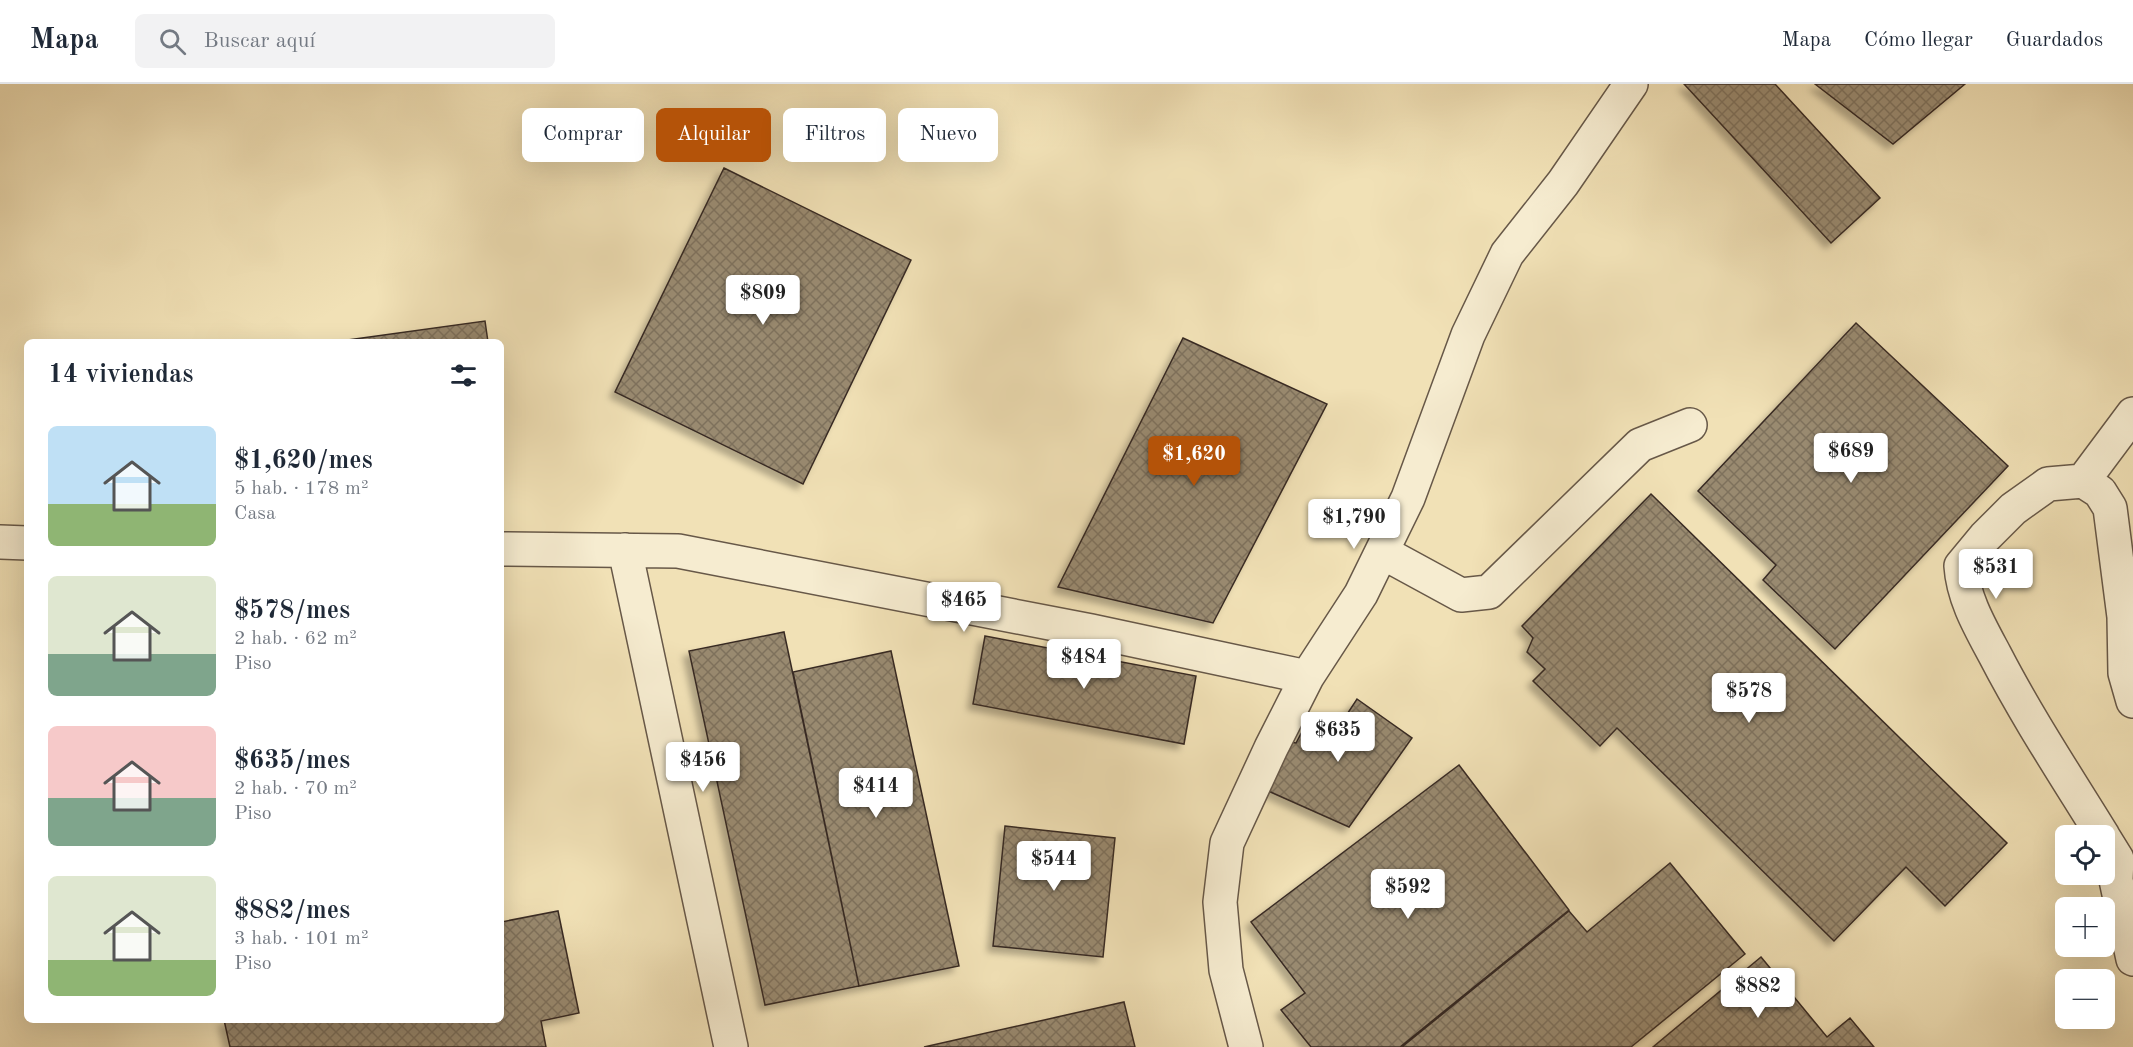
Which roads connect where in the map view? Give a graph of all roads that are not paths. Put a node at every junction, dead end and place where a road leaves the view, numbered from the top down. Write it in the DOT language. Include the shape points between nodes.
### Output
graph roads {
  1 [pos="1620,89"];
  2 [pos="2133,414"];
  3 [pos="1690,425"];
  4 [pos="2083,481"];
  5 [pos="0,542"];
  6 [pos="24,543"];
  7 [pos="504,549"];
  8 [pos="625,550"];
  9 [pos="1382,552"];
  10 [pos="1307,677"];
  11 [pos="2133,701"];
  12 [pos="2097,825"];
  13 [pos="2115,855"];
  14 [pos="2133,959"];
  15 [pos="731,1047"];
  16 [pos="1246,1047"];
  1 -- 9 [label="street" via="1563,183 1507,254 1468,335 1408,498"];
  2 -- 4 [label="street"];
  3 -- 9 [label="street" via="1640,445 1489,592 1461,595"];
  4 -- 11 [label="street" via="2100,492 2110,508 2124,617 2126,673"];
  4 -- 12 [label="street" via="2048,484 2013,509 1961,566 1962,581 1975,616 2016,694"];
  5 -- 6 [label="street"];
  7 -- 8 [label="street"];
  8 -- 10 [label="street" via="678,551"];
  8 -- 15 [label="street"];
  9 -- 10 [label="street" via="1361,594"];
  10 -- 16 [label="street" via="1227,843 1220,902 1226,970"];
  13 -- 14 [label="street" via="2116,880"];
}
